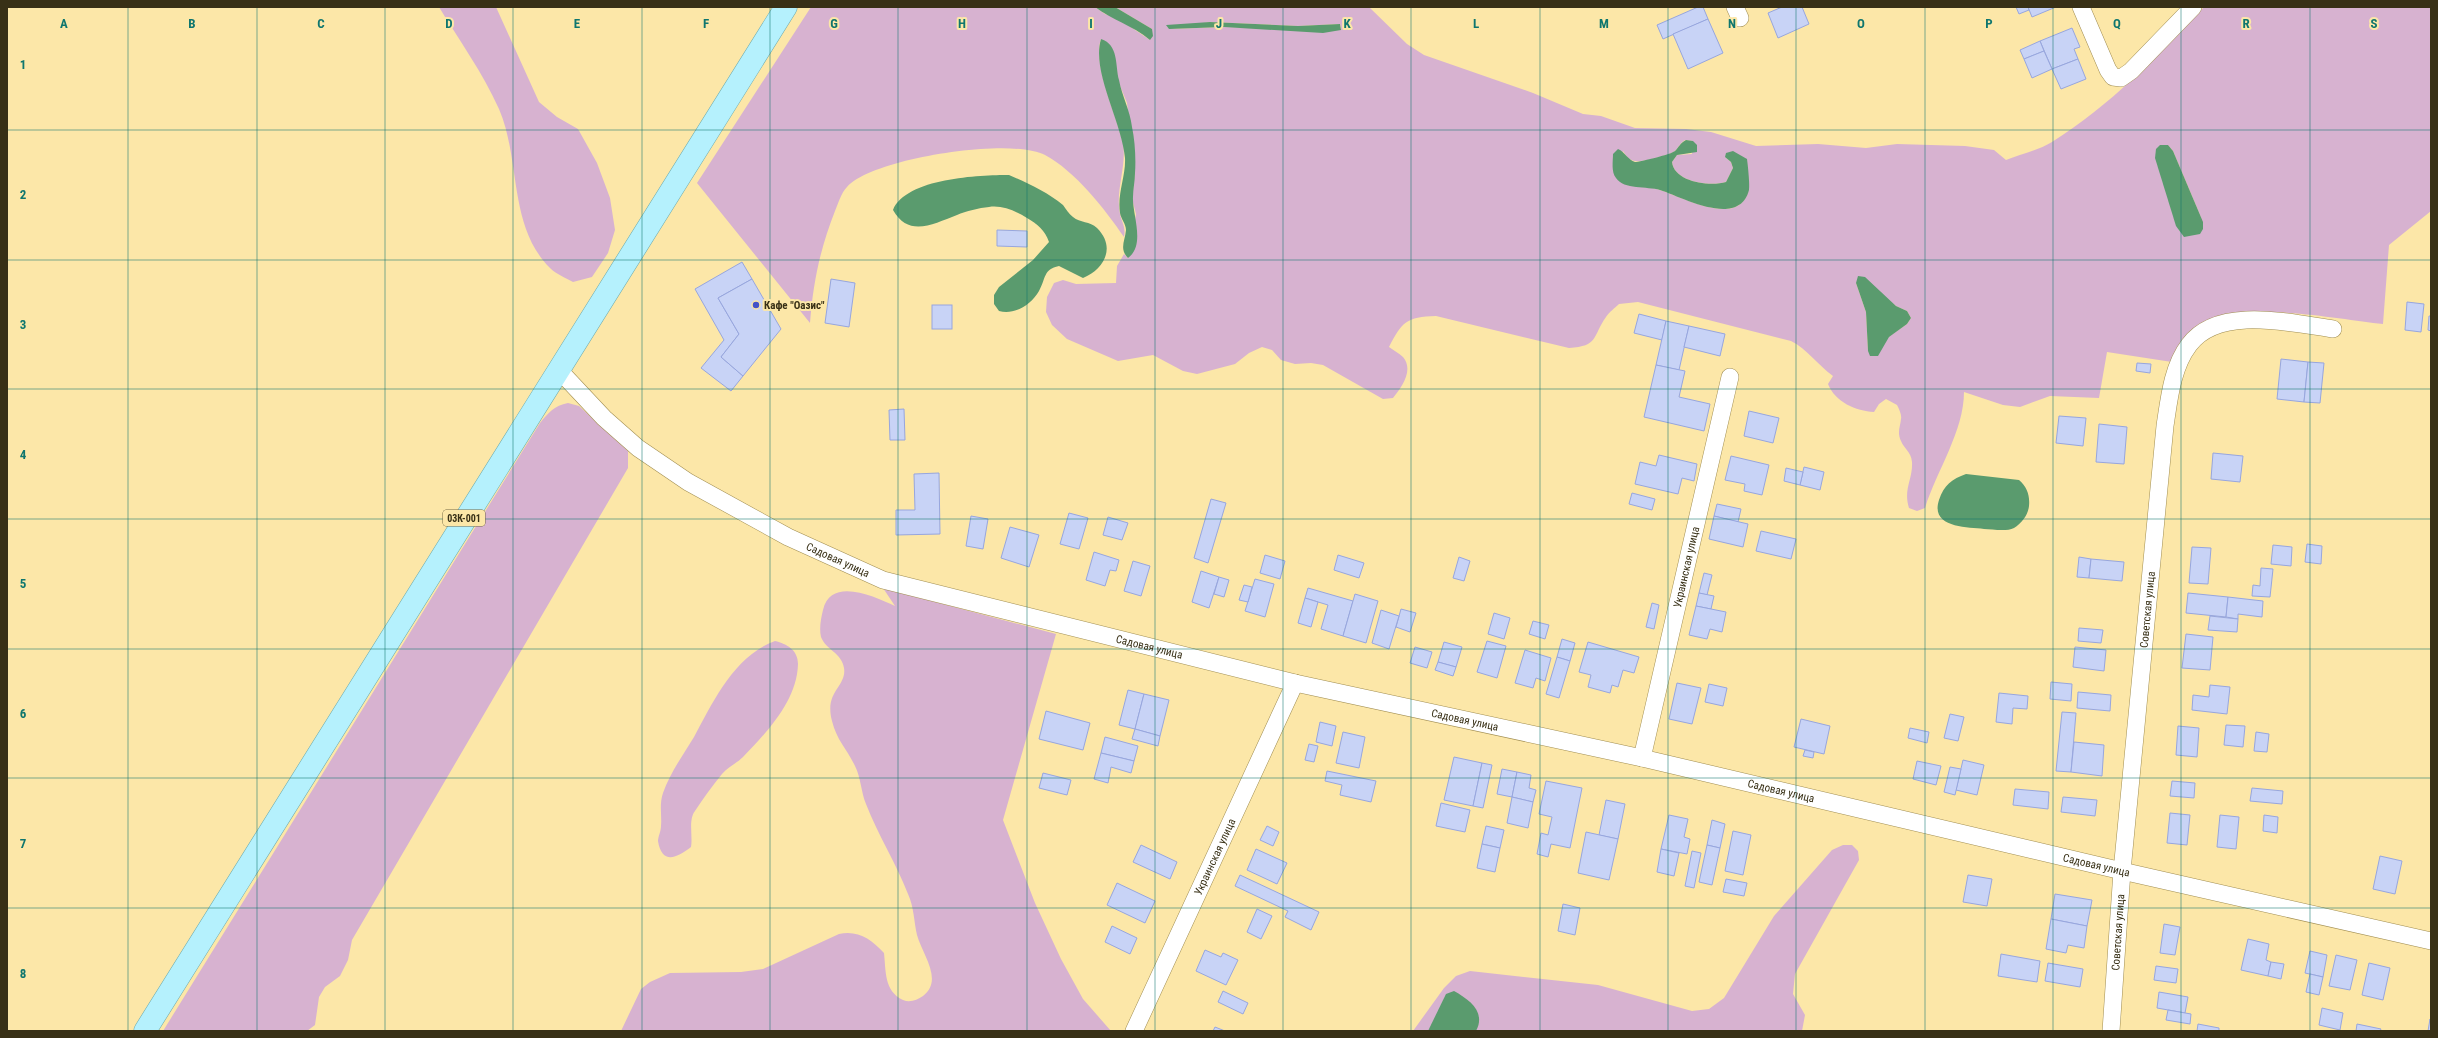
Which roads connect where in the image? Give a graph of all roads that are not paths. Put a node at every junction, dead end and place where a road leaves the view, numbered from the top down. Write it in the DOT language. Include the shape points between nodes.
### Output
graph roads {
  1 [pos="786,7"];
  2 [pos="2081,7"];
  3 [pos="2193,7"];
  4 [pos="2333,328"];
  5 [pos="558,369"];
  6 [pos="1730,377"];
  7 [pos="1296,683"];
  8 [pos="1642,758"];
  9 [pos="2122,871"];
  10 [pos="2431,941"];
  11 [pos="145,1031"];
  12 [pos="1134,1031"];
  13 [pos="2111,1031"];
  1 -- 5 [label="main road, 03К-001"];
  2 -- 3 [label="street" via="2108,70 2113,77 2121,78"];
  4 -- 9 [label="street, Советская улица" via="2257,319 2216,324 2199,333 2181,360 2173,381 2165,426"];
  5 -- 7 [label="street, Садовая улица" via="604,418 627,438 688,482 788,536 860,571 883,580"];
  5 -- 11 [label="main road, 03К-001"];
  6 -- 8 [label="street, Украинская улица"];
  7 -- 8 [label="street, Садовая улица"];
  7 -- 12 [label="street, Украинская улица"];
  8 -- 9 [label="street, Садовая улица"];
  9 -- 10 [label="street, Садовая улица"];
  9 -- 13 [label="street, Советская улица"];
}
